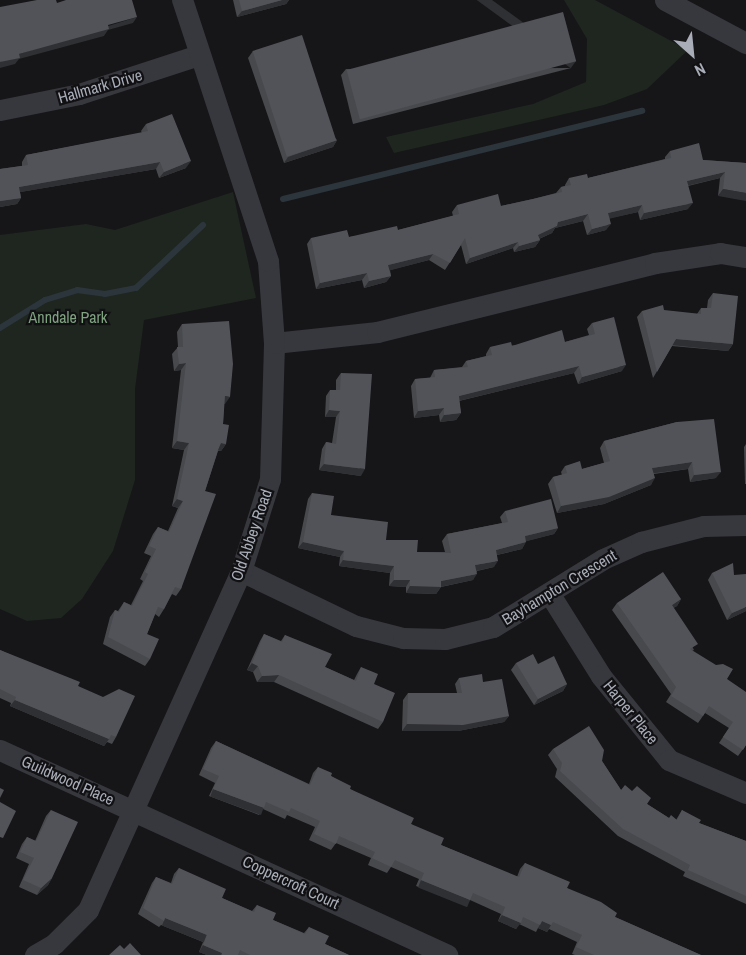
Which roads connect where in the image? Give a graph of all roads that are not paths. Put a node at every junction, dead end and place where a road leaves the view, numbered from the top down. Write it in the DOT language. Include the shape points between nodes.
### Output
graph roads {
  1 [pos="182,0"];
  2 [pos="665,0"];
  3 [pos="746,43"];
  4 [pos="198,55"];
  5 [pos="0,110"];
  6 [pos="746,257"];
  7 [pos="274,343"];
  8 [pos="746,525"];
  9 [pos="241,570"];
  10 [pos="549,593"];
  11 [pos="0,750"];
  12 [pos="746,793"];
  13 [pos="135,810"];
  14 [pos="35,955"];
  15 [pos="447,955"];
  1 -- 4 [label="street, Old Abbey Road"];
  2 -- 3 [label="street"];
  4 -- 5 [label="street, Hallmark Drive" via="79,94"];
  4 -- 7 [label="street, Old Abbey Road" via="244,180 268,261"];
  6 -- 7 [label="street" via="720,253 654,263 377,332"];
  7 -- 9 [label="street, Old Abbey Road" via="270,479"];
  8 -- 10 [label="street, Bayhampton Crescent" via="704,526 641,542 603,559"];
  9 -- 10 [label="street, Bayhampton Crescent" via="356,626 403,638 446,639 493,627"];
  9 -- 13 [label="street, Old Abbey Road"];
  10 -- 12 [label="street, Harper Place" via="602,675 669,760"];
  11 -- 13 [label="street, Guildwood Place"];
  13 -- 14 [label="street, Old Abbey Road" via="88,910 54,944"];
  13 -- 15 [label="street, Coppercroft Court"];
}
